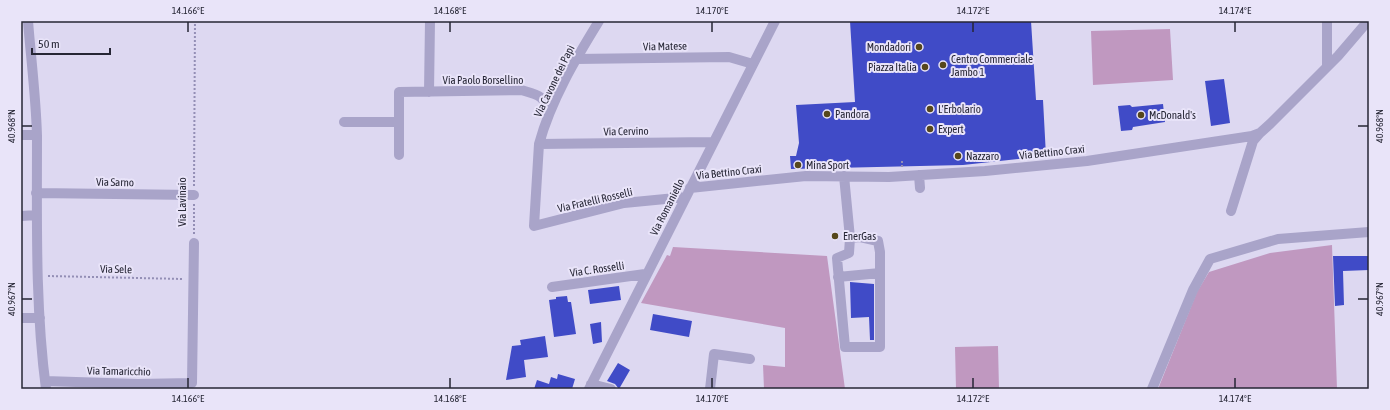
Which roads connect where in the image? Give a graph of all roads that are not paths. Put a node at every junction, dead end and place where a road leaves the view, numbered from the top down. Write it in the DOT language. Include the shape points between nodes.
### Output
graph roads {
  1 [pos="28,21"];
  2 [pos="430,21"];
  3 [pos="599,21"];
  4 [pos="775,21"];
  5 [pos="1327,21"];
  6 [pos="1368,21"];
  7 [pos="26,55"];
  8 [pos="576,59"];
  9 [pos="753,64"];
  10 [pos="1328,66"];
  11 [pos="429,92"];
  12 [pos="550,113"];
  13 [pos="344,122"];
  14 [pos="399,122"];
  15 [pos="1260,133"];
  16 [pos="21,135"];
  17 [pos="37,135"];
  18 [pos="713,142"];
  19 [pos="539,144"];
  20 [pos="399,155"];
  21 [pos="919,175"];
  22 [pos="844,176"];
  23 [pos="920,188"];
  24 [pos="688,192"];
  25 [pos="36,193"];
  26 [pos="194,196"];
  27 [pos="1231,211"];
  28 [pos="37,215"];
  29 [pos="21,216"];
  30 [pos="534,226"];
  31 [pos="1369,232"];
  32 [pos="850,238"];
  33 [pos="194,244"];
  34 [pos="880,273"];
  35 [pos="645,274"];
  36 [pos="838,277"];
  37 [pos="552,287"];
  38 [pos="21,318"];
  39 [pos="40,318"];
  40 [pos="750,359"];
  41 [pos="46,385"];
  42 [pos="590,386"];
  43 [pos="611,389"];
  44 [pos="710,389"];
  45 [pos="1152,389"];
  1 -- 7 [label="street"];
  2 -- 11 [label="street, Via Paolo Borsellino"];
  3 -- 8 [label="street, Via Cavone dei Papi"];
  4 -- 9 [label="street, Via Romaniello"];
  5 -- 10 [label="street"];
  6 -- 10 [label="street"];
  7 -- 17 [label="street"];
  8 -- 9 [label="street, Via Matese" via="729,57"];
  8 -- 12 [label="street, Via Cavone dei Papi"];
  9 -- 18 [label="street, Via Romaniello"];
  10 -- 15 [label="street"];
  11 -- 12 [label="street, Via Paolo Borsellino" via="521,90 537,94 546,101"];
  11 -- 14 [label="street, Via Paolo Borsellino" via="399,92"];
  12 -- 19 [label="street, Via Cavone dei Papi"];
  13 -- 14 [label="street"];
  14 -- 20 [label="street, Via Paolo Borsellino"];
  15 -- 21 [label="street, Via Bettino Craxi" via="1081,163"];
  15 -- 27 [label="street"];
  16 -- 17 [label="street"];
  17 -- 25 [label="street"];
  18 -- 19 [label="street, Via Cervino"];
  18 -- 24 [label="street, Via Romaniello"];
  19 -- 30 [label="street, Via Cavone dei Papi"];
  21 -- 22 [label="street, Via Bettino Craxi"];
  21 -- 23 [label="street"];
  22 -- 24 [label="street, Via Bettino Craxi" via="806,176"];
  22 -- 32 [label="street"];
  24 -- 30 [label="street, Via Fratelli Rosselli" via="624,203"];
  24 -- 35 [label="street, Via Romaniello"];
  25 -- 26 [label="street, Via Sarno"];
  25 -- 28 [label="street"];
  28 -- 29 [label="street"];
  28 -- 39 [label="street"];
  31 -- 45 [label="street" via="1312,231 1210,259"];
  32 -- 34 [label="street" via="860,237 878,241"];
  32 -- 36 [label="street" via="849,253 837,258"];
  33 -- 41 [label="street, Via Tamaricchio" via="192,383"];
  34 -- 36 [label="street"];
  34 -- 36 [label="street" via="880,347 845,346"];
  35 -- 37 [label="street, Via C. Rosselli"];
  35 -- 42 [label="street, Via Romaniello"];
  38 -- 39 [label="street"];
  39 -- 41 [label="street"];
  40 -- 44 [label="street" via="714,354"];
  42 -- 43 [label="street"];
}
